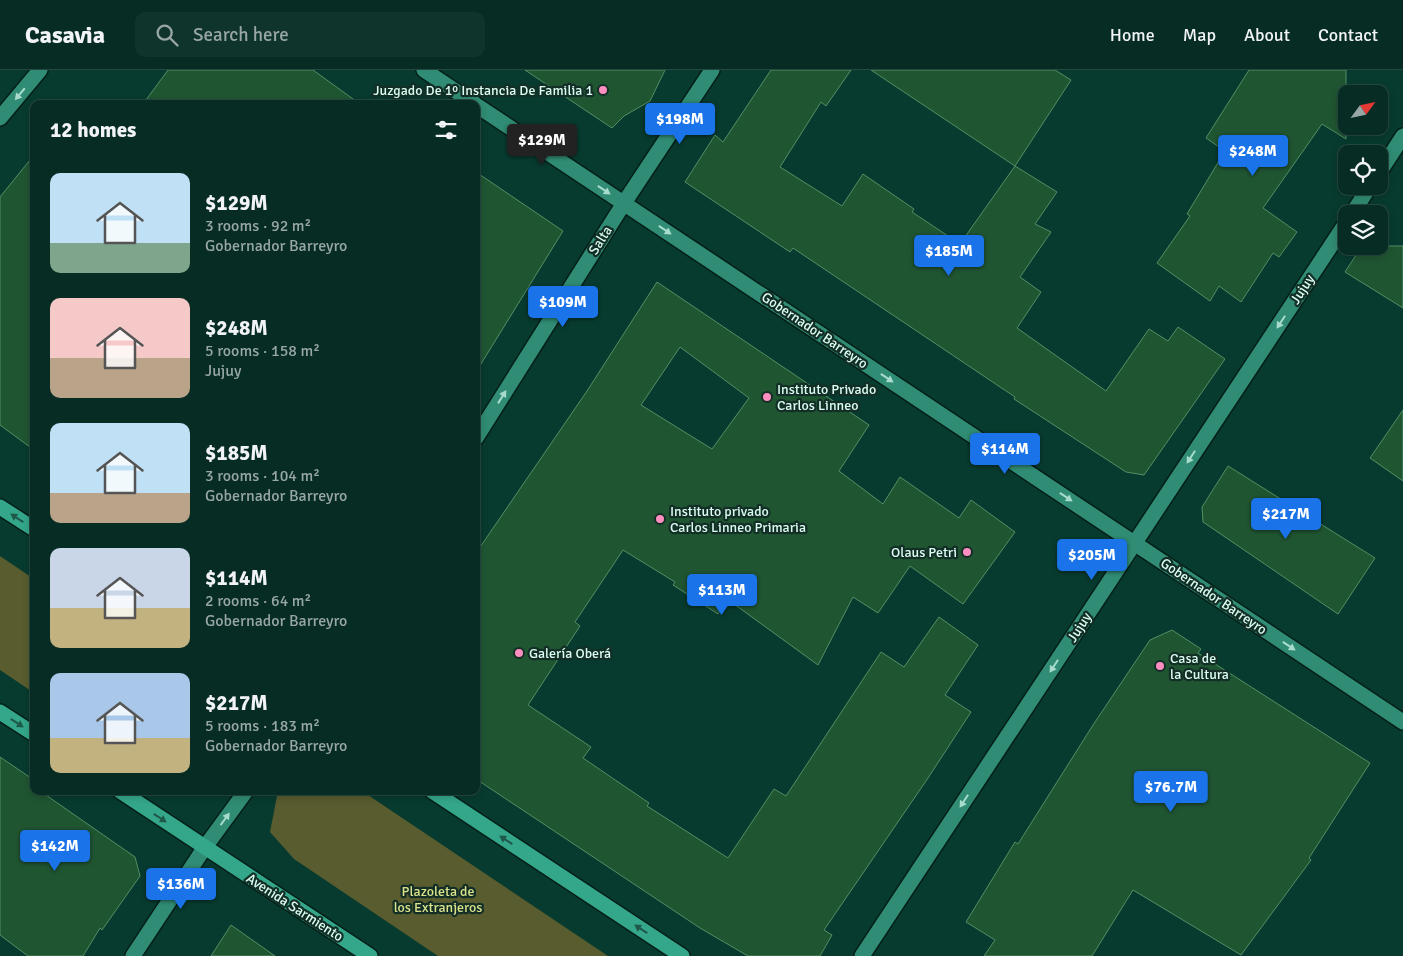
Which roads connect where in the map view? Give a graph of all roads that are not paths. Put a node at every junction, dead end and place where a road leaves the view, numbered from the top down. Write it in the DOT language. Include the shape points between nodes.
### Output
graph roads {
  1 [pos="40,70"];
  2 [pos="424,70"];
  3 [pos="712,70"];
  4 [pos="470,100"];
  5 [pos="480,107"];
  6 [pos="0,118"];
  7 [pos="1403,136"];
  8 [pos="1388,159"];
  9 [pos="624,203"];
  10 [pos="1338,234"];
  11 [pos="480,432"];
  12 [pos="0,506"];
  13 [pos="30,526"];
  14 [pos="1135,543"];
  15 [pos="0,712"];
  16 [pos="1403,722"];
  17 [pos="30,731"];
  18 [pos="126,795"];
  19 [pos="243,795"];
  20 [pos="438,795"];
  21 [pos="205,847"];
  22 [pos="133,956"];
  23 [pos="370,956"];
  24 [pos="682,956"];
  25 [pos="862,956"];
  1 -- 6 [label="street, one-way"];
  2 -- 4 [label="street, Gobernador Barreyro"];
  3 -- 9 [label="street, Salta"];
  5 -- 9 [label="street, Gobernador Barreyro, one-way"];
  7 -- 8 [label="street"];
  11 -- 9 [label="street, Salta, one-way"];
  9 -- 14 [label="street, Gobernador Barreyro, one-way"];
  10 -- 14 [label="street, Jujuy, one-way"];
  13 -- 12 [label="main road, one-way"];
  14 -- 16 [label="street, Gobernador Barreyro, one-way"];
  14 -- 25 [label="street, Jujuy, one-way"];
  15 -- 17 [label="main road, one-way"];
  18 -- 21 [label="main road, Avenida Sarmiento, one-way"];
  21 -- 19 [label="street, one-way"];
  24 -- 20 [label="main road, one-way"];
  21 -- 22 [label="street"];
  21 -- 23 [label="main road, Avenida Sarmiento"];
}
